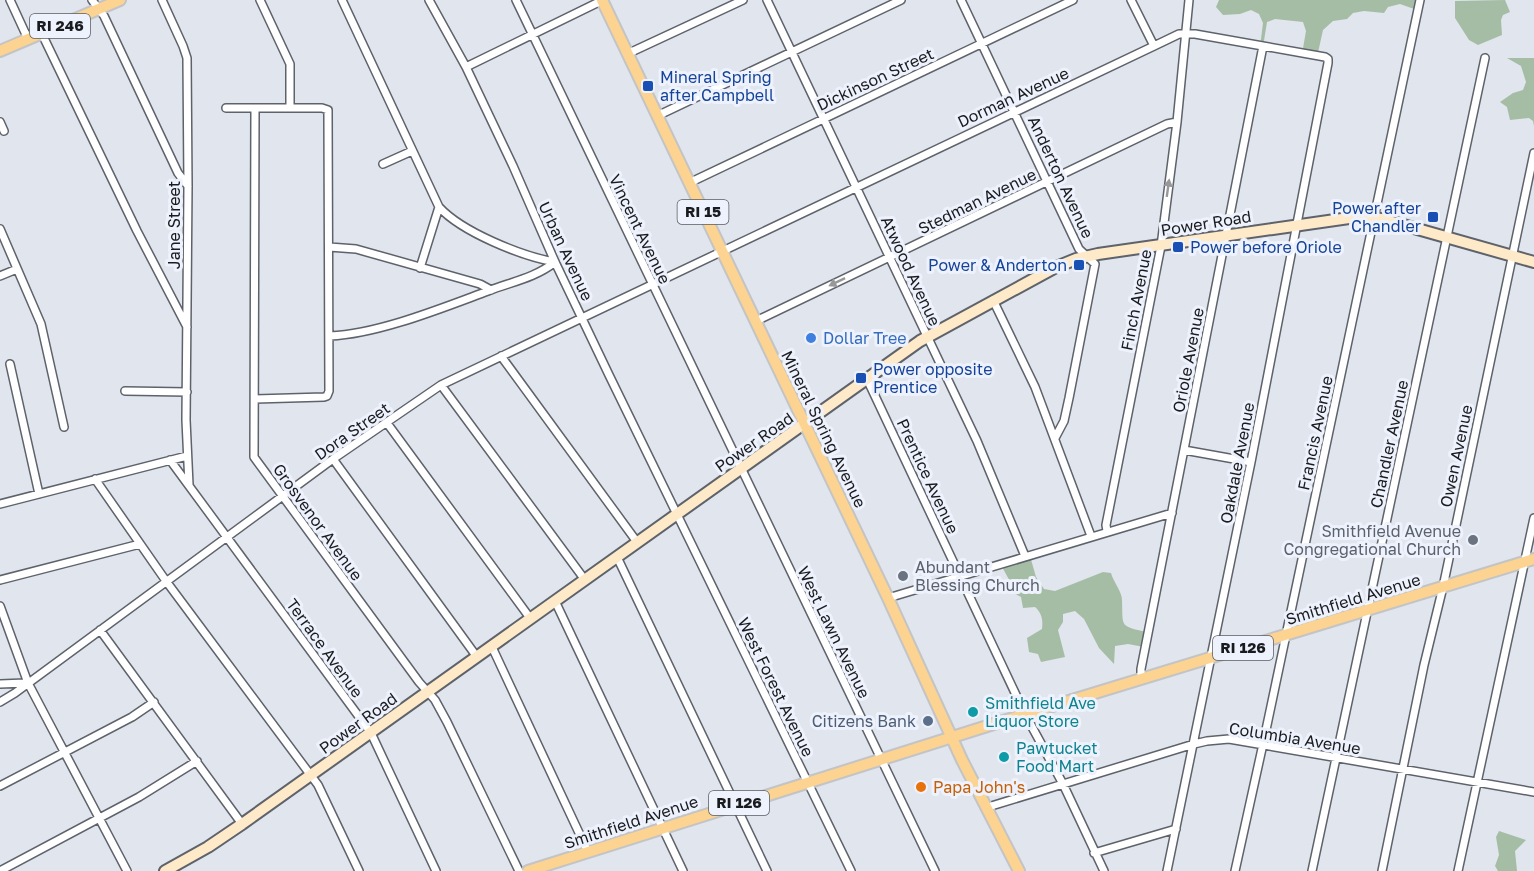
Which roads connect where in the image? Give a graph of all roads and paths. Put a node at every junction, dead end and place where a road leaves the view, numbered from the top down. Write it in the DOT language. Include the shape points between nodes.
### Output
graph roads {
  1 [pos="10,0"];
  2 [pos="120,0"];
  3 [pos="162,0"];
  4 [pos="260,0"];
  5 [pos="342,0"];
  6 [pos="429,0"];
  7 [pos="516,0"];
  8 [pos="602,0"];
  9 [pos="743,0"];
  10 [pos="767,0"];
  11 [pos="901,0"];
  12 [pos="961,0"];
  13 [pos="1073,0"];
  14 [pos="1131,0"];
  15 [pos="1189,0"];
  16 [pos="1420,0"];
  17 [pos="95,5"];
  18 [pos="1186,33"];
  19 [pos="42,34"];
  20 [pos="533,35"];
  21 [pos="28,39"];
  22 [pos="982,44"];
  23 [pos="1154,46"];
  24 [pos="1263,46"];
  25 [pos="0,51"];
  26 [pos="791,52"];
  27 [pos="627,54"];
  28 [pos="1485,58"];
  29 [pos="466,67"];
  30 [pos="226,108"];
  31 [pos="255,108"];
  32 [pos="290,108"];
  33 [pos="1015,111"];
  34 [pos="657,116"];
  35 [pos="823,118"];
  36 [pos="1177,122"];
  37 [pos="0,123"];
  38 [pos="4,131"];
  39 [pos="412,151"];
  40 [pos="1534,153"];
  41 [pos="383,164"];
  42 [pos="1049,181"];
  43 [pos="689,183"];
  44 [pos="188,186"];
  45 [pos="857,187"];
  46 [pos="439,207"];
  47 [pos="1373,218"];
  48 [pos="1297,224"];
  49 [pos="0,229"];
  50 [pos="1226,235"];
  51 [pos="1447,237"];
  52 [pos="1161,246"];
  53 [pos="329,247"];
  54 [pos="722,251"];
  55 [pos="1087,256"];
  56 [pos="1512,256"];
  57 [pos="890,257"];
  58 [pos="555,262"];
  59 [pos="1534,262"];
  60 [pos="420,268"];
  61 [pos="17,269"];
  62 [pos="0,276"];
  63 [pos="652,284"];
  64 [pos="491,290"];
  65 [pos="993,300"];
  66 [pos="582,318"];
  67 [pos="756,321"];
  68 [pos="187,329"];
  69 [pos="330,336"];
  70 [pos="927,336"];
  71 [pos="501,356"];
  72 [pos="10,364"];
  73 [pos="867,379"];
  74 [pos="441,385"];
  75 [pos="124,391"];
  76 [pos="187,392"];
  77 [pos="255,399"];
  78 [pos="387,423"];
  79 [pos="804,424"];
  80 [pos="64,427"];
  81 [pos="1055,438"];
  82 [pos="1184,450"];
  83 [pos="187,456"];
  84 [pos="333,459"];
  85 [pos="170,460"];
  86 [pos="1251,462"];
  87 [pos="741,469"];
  88 [pos="96,479"];
  89 [pos="189,485"];
  90 [pos="39,494"];
  91 [pos="282,496"];
  92 [pos="0,504"];
  93 [pos="1172,513"];
  94 [pos="677,515"];
  95 [pos="1534,518"];
  96 [pos="1107,531"];
  97 [pos="227,536"];
  98 [pos="1091,536"];
  99 [pos="637,542"];
  100 [pos="140,544"];
  101 [pos="1025,556"];
  102 [pos="617,557"];
  103 [pos="1529,561"];
  104 [pos="960,576"];
  105 [pos="0,580"];
  106 [pos="585,580"];
  107 [pos="166,581"];
  108 [pos="1443,587"];
  109 [pos="888,598"];
  110 [pos="555,601"];
  111 [pos="0,606"];
  112 [pos="1367,610"];
  113 [pos="530,618"];
  114 [pos="100,630"];
  115 [pos="1286,635"];
  116 [pos="492,646"];
  117 [pos="477,657"];
  118 [pos="1211,658"];
  119 [pos="1140,679"];
  120 [pos="28,683"];
  121 [pos="0,684"];
  122 [pos="427,692"];
  123 [pos="0,702"];
  124 [pos="154,702"];
  125 [pos="1025,714"];
  126 [pos="371,733"];
  127 [pos="951,737"];
  128 [pos="1194,744"];
  129 [pos="1263,744"];
  130 [pos="64,753"];
  131 [pos="1336,757"];
  132 [pos="880,760"];
  133 [pos="197,761"];
  134 [pos="1404,770"];
  135 [pos="311,776"];
  136 [pos="806,782"];
  137 [pos="1477,782"];
  138 [pos="1063,784"];
  139 [pos="0,786"];
  140 [pos="1534,792"];
  141 [pos="734,805"];
  142 [pos="988,807"];
  143 [pos="99,818"];
  144 [pos="242,824"];
  145 [pos="663,828"];
  146 [pos="1176,829"];
  147 [pos="588,852"];
  148 [pos="1094,853"];
  149 [pos="0,871"];
  150 [pos="127,871"];
  151 [pos="165,871"];
  152 [pos="359,871"];
  153 [pos="436,871"];
  154 [pos="519,871"];
  155 [pos="528,871"];
  156 [pos="683,871"];
  157 [pos="767,871"];
  158 [pos="851,871"];
  159 [pos="935,871"];
  160 [pos="1019,871"];
  161 [pos="1104,871"];
  162 [pos="1167,871"];
  163 [pos="1235,871"];
  164 [pos="1312,871"];
  165 [pos="1382,871"];
  166 [pos="1458,871"];
  1 -- 21 [label="street"];
  2 -- 17 [label="main road, RI 246"];
  3 -- 44 [label="street, Jane Street" via="187,58"];
  4 -- 32 [label="street" via="290,64"];
  5 -- 39 [label="street"];
  6 -- 29 [label="street, Urban Avenue"];
  7 -- 20 [label="street, Vincent Avenue"];
  8 -- 20 [label="street"];
  8 -- 27 [label="main road, Mineral Spring Avenue / RI 15"];
  9 -- 27 [label="street"];
  10 -- 26 [label="street, Atwood Avenue"];
  11 -- 26 [label="street"];
  12 -- 22 [label="street, Anderton Avenue"];
  13 -- 22 [label="street, Dickinson Street"];
  14 -- 23 [label="street"];
  15 -- 18 [label="street, Finch Avenue"];
  16 -- 47 [label="street, Francis Avenue"];
  17 -- 19 [label="main road, RI 246"];
  17 -- 44 [label="street"];
  18 -- 23 [label="street, Dorman Avenue"];
  18 -- 24 [label="street"];
  18 -- 36 [label="street, Finch Avenue"];
  19 -- 21 [label="main road, RI 246"];
  19 -- 68 [label="street"];
  20 -- 29 [label="street"];
  20 -- 63 [label="street, Vincent Avenue"];
  21 -- 25 [label="main road, RI 246"];
  22 -- 33 [label="street, Anderton Avenue"];
  22 -- 35 [label="street, Dickinson Street"];
  23 -- 33 [label="street, Dorman Avenue"];
  24 -- 48 [label="street, Oakdale Avenue" via="1328,59"];
  24 -- 50 [label="street, Oriole Avenue"];
  26 -- 34 [label="street"];
  26 -- 35 [label="street, Atwood Avenue"];
  27 -- 34 [label="main road, Mineral Spring Avenue / RI 15"];
  28 -- 51 [label="street, Chandler Avenue"];
  29 -- 58 [label="street, Urban Avenue"];
  30 -- 31 [label="street"];
  31 -- 32 [label="street"];
  31 -- 77 [label="street, Grosvenor Avenue"];
  32 -- 53 [label="street" via="328,110"];
  33 -- 42 [label="street, Anderton Avenue"];
  33 -- 45 [label="street, Dorman Avenue"];
  34 -- 43 [label="main road, Mineral Spring Avenue / RI 15"];
  35 -- 43 [label="street, Dickinson Street"];
  35 -- 45 [label="street, Atwood Avenue"];
  36 -- 42 [label="street, Stedman Avenue"];
  52 -- 36 [label="street, Finch Avenue, one-way"];
  37 -- 38 [label="street"];
  39 -- 41 [label="street"];
  39 -- 46 [label="street"];
  40 -- 56 [label="street, Owen Avenue"];
  42 -- 55 [label="street, Anderton Avenue" via="1079,249"];
  42 -- 57 [label="street, Stedman Avenue"];
  43 -- 54 [label="main road, Mineral Spring Avenue / RI 15"];
  44 -- 68 [label="street, Jane Street"];
  45 -- 54 [label="street, Dorman Avenue"];
  45 -- 57 [label="street, Atwood Avenue"];
  46 -- 58 [label="street" via="480,234"];
  46 -- 60 [label="street"];
  47 -- 48 [label="main road, Power Road"];
  47 -- 51 [label="main road, Power Road"];
  47 -- 115 [label="street, Francis Avenue"];
  48 -- 50 [label="main road, Power Road"];
  48 -- 86 [label="street, Oakdale Avenue"];
  49 -- 61 [label="street"];
  50 -- 52 [label="main road, Power Road"];
  50 -- 82 [label="street, Oriole Avenue"];
  51 -- 56 [label="main road, Power Road"];
  51 -- 112 [label="street, Chandler Avenue"];
  52 -- 55 [label="main road, Power Road"];
  52 -- 96 [label="street, Finch Avenue"];
  53 -- 60 [label="street" via="356,249"];
  53 -- 69 [label="street"];
  54 -- 63 [label="street, Dora Street"];
  54 -- 67 [label="main road, Mineral Spring Avenue / RI 15"];
  55 -- 65 [label="main road, Power Road" via="1054,268"];
  55 -- 81 [label="street, Anderton Avenue" via="1095,264 1094,271 1064,421"];
  56 -- 59 [label="main road, Power Road"];
  56 -- 108 [label="street, Owen Avenue"];
  57 -- 67 [label="street, Stedman Avenue, one-way"];
  57 -- 70 [label="street, Atwood Avenue"];
  58 -- 64 [label="street"];
  58 -- 66 [label="street, Urban Avenue"];
  60 -- 64 [label="street"];
  61 -- 62 [label="street"];
  61 -- 80 [label="street" via="44,333"];
  63 -- 66 [label="street, Dora Street"];
  63 -- 87 [label="street, Vincent Avenue"];
  64 -- 69 [label="street" via="358,333"];
  65 -- 70 [label="main road, Power Road"];
  65 -- 81 [label="street"];
  66 -- 71 [label="street, Dora Street"];
  66 -- 94 [label="street, Urban Avenue"];
  67 -- 79 [label="main road, Mineral Spring Avenue / RI 15"];
  68 -- 76 [label="street, Jane Street"];
  69 -- 77 [label="street" via="327,396"];
  70 -- 73 [label="main road, Power Road"];
  70 -- 101 [label="street, Atwood Avenue"];
  71 -- 74 [label="street, Dora Street"];
  71 -- 99 [label="street"];
  72 -- 90 [label="street"];
  73 -- 79 [label="main road, Power Road"];
  73 -- 104 [label="street, Prentice Avenue"];
  74 -- 78 [label="street, Dora Street"];
  74 -- 106 [label="street"];
  75 -- 76 [label="street"];
  76 -- 83 [label="street, Jane Street"];
  77 -- 91 [label="street, Grosvenor Avenue" via="254,457"];
  78 -- 84 [label="street, Dora Street"];
  78 -- 113 [label="street"];
  79 -- 87 [label="main road, Power Road"];
  79 -- 109 [label="main road, Mineral Spring Avenue / RI 15"];
  81 -- 98 [label="street"];
  82 -- 86 [label="street"];
  82 -- 93 [label="street, Oriole Avenue"];
  83 -- 85 [label="street"];
  83 -- 89 [label="street"];
  84 -- 91 [label="street, Dora Street"];
  84 -- 117 [label="street"];
  85 -- 88 [label="street"];
  85 -- 89 [label="street, Terrace Avenue"];
  86 -- 118 [label="street, Oakdale Avenue"];
  87 -- 94 [label="main road, Power Road"];
  87 -- 132 [label="street, West Lawn Avenue"];
  88 -- 90 [label="street"];
  88 -- 100 [label="street"];
  89 -- 97 [label="street, Terrace Avenue"];
  90 -- 92 [label="street"];
  91 -- 97 [label="street, Dora Street"];
  91 -- 122 [label="street, Grosvenor Avenue"];
  93 -- 96 [label="street"];
  93 -- 119 [label="street, Oriole Avenue"];
  94 -- 99 [label="main road, Power Road"];
  94 -- 136 [label="street, West Forest Avenue"];
  95 -- 103 [label="street"];
  96 -- 98 [label="street"];
  97 -- 107 [label="street, Dora Street"];
  97 -- 126 [label="street, Terrace Avenue"];
  98 -- 101 [label="street"];
  99 -- 102 [label="main road, Power Road"];
  100 -- 105 [label="street"];
  100 -- 107 [label="street"];
  101 -- 104 [label="street"];
  102 -- 106 [label="main road, Power Road"];
  102 -- 141 [label="street"];
  103 -- 108 [label="main road, Smithfield Avenue / RI 126"];
  103 -- 137 [label="street"];
  104 -- 109 [label="street"];
  104 -- 125 [label="street, Prentice Avenue"];
  106 -- 110 [label="main road, Power Road"];
  107 -- 114 [label="street, Dora Street"];
  107 -- 135 [label="street"];
  108 -- 112 [label="main road, Smithfield Avenue / RI 126"];
  108 -- 134 [label="street, Owen Avenue"];
  109 -- 127 [label="main road, Mineral Spring Avenue / RI 15"];
  110 -- 113 [label="main road, Power Road"];
  110 -- 145 [label="street"];
  111 -- 120 [label="street"];
  112 -- 115 [label="main road, Smithfield Avenue / RI 126"];
  112 -- 131 [label="street, Chandler Avenue"];
  113 -- 116 [label="main road, Power Road"];
  114 -- 120 [label="street, Dora Street"];
  114 -- 124 [label="street"];
  115 -- 118 [label="main road, Smithfield Avenue / RI 126"];
  115 -- 129 [label="street, Francis Avenue"];
  116 -- 117 [label="main road, Power Road"];
  116 -- 147 [label="street"];
  117 -- 122 [label="main road, Power Road"];
  118 -- 119 [label="main road, Smithfield Avenue / RI 126"];
  118 -- 128 [label="street, Oakdale Avenue"];
  119 -- 125 [label="main road, Smithfield Avenue / RI 126"];
  120 -- 121 [label="street"];
  120 -- 123 [label="street, Dora Street"];
  120 -- 130 [label="street"];
  122 -- 126 [label="main road, Power Road"];
  122 -- 154 [label="street, Grosvenor Avenue" via="447,722"];
  124 -- 130 [label="street"];
  124 -- 133 [label="street"];
  125 -- 127 [label="main road, Smithfield Avenue / RI 126"];
  125 -- 138 [label="street, Prentice Avenue"];
  126 -- 135 [label="main road, Power Road"];
  126 -- 153 [label="street, Terrace Avenue"];
  127 -- 132 [label="main road, Smithfield Avenue / RI 126"];
  127 -- 142 [label="main road, Mineral Spring Avenue / RI 15"];
  128 -- 129 [label="street, Columbia Avenue" via="1229,739"];
  128 -- 138 [label="street, Columbia Avenue"];
  128 -- 146 [label="street, Oakdale Avenue"];
  129 -- 131 [label="street, Columbia Avenue"];
  129 -- 163 [label="street, Francis Avenue"];
  130 -- 139 [label="street"];
  130 -- 143 [label="street"];
  131 -- 134 [label="street, Columbia Avenue"];
  131 -- 164 [label="street, Chandler Avenue"];
  132 -- 136 [label="main road, Smithfield Avenue / RI 126"];
  132 -- 159 [label="street, West Lawn Avenue"];
  133 -- 143 [label="street"];
  133 -- 144 [label="street"];
  134 -- 137 [label="street, Columbia Avenue"];
  134 -- 165 [label="street, Owen Avenue"];
  135 -- 144 [label="main road, Power Road"];
  135 -- 152 [label="street"];
  136 -- 141 [label="main road, Smithfield Avenue / RI 126"];
  136 -- 158 [label="street, West Forest Avenue"];
  137 -- 140 [label="street, Columbia Avenue"];
  137 -- 166 [label="street"];
  138 -- 142 [label="street, Columbia Avenue"];
  138 -- 148 [label="street, Prentice Avenue"];
  141 -- 145 [label="main road, Smithfield Avenue / RI 126"];
  141 -- 157 [label="street"];
  142 -- 160 [label="main road, Mineral Spring Avenue / RI 15"];
  143 -- 149 [label="street"];
  143 -- 150 [label="street"];
  144 -- 151 [label="main road, Power Road"];
  145 -- 147 [label="main road, Smithfield Avenue / RI 126"];
  145 -- 156 [label="street"];
  146 -- 148 [label="street"];
  146 -- 162 [label="street, Oakdale Avenue"];
  147 -- 155 [label="main road, Smithfield Avenue / RI 126"];
  148 -- 161 [label="street, Prentice Avenue"];
}
